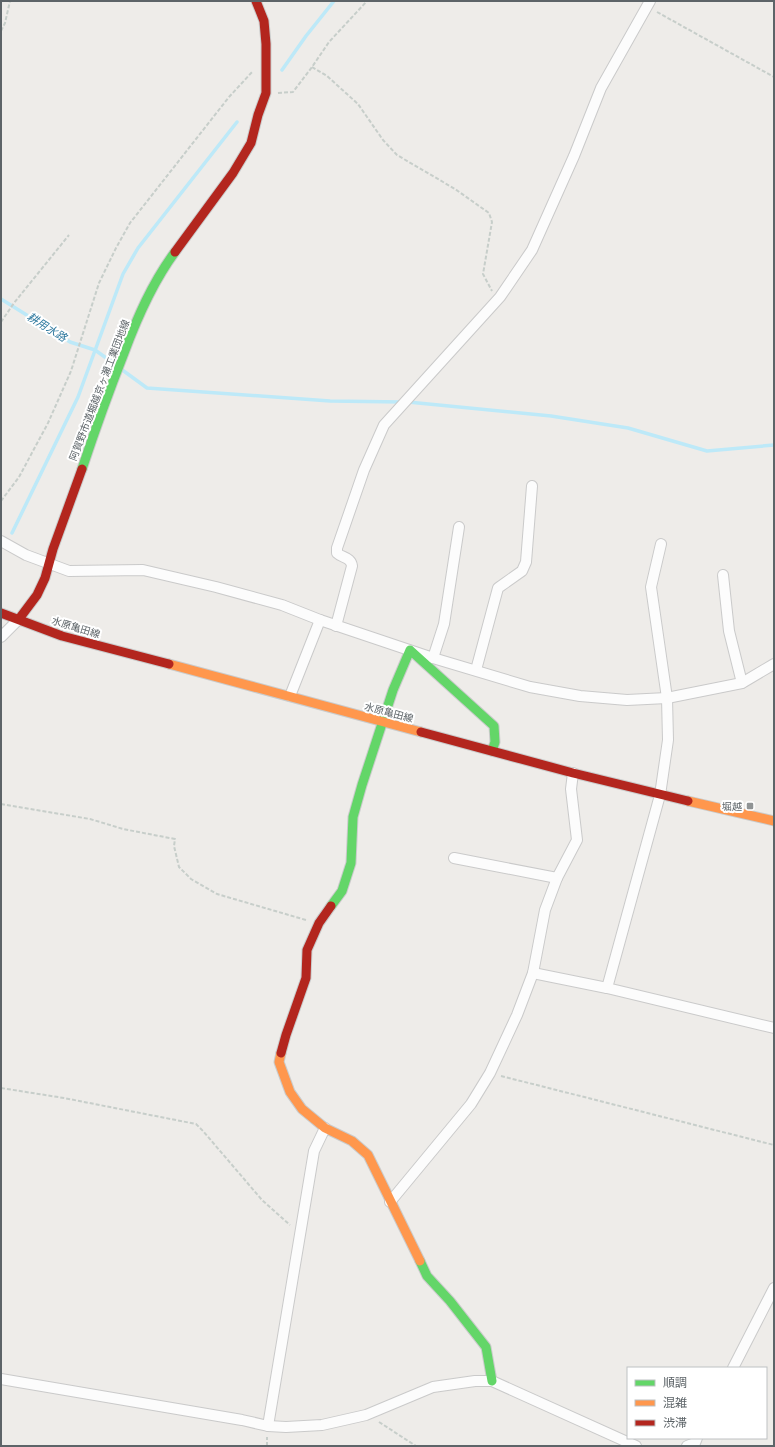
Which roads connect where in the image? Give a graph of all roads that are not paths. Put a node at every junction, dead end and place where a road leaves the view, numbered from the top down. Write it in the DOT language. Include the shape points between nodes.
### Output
graph roads {
  1 [pos="256,1"];
  2 [pos="648,4"];
  3 [pos="532,486"];
  4 [pos="459,527"];
  5 [pos="1,541"];
  6 [pos="661,544"];
  7 [pos="51,565"];
  8 [pos="723,575"];
  9 [pos="1,613"];
  10 [pos="19,619"];
  11 [pos="320,620"];
  12 [pos="336,626"];
  13 [pos="1,637"];
  14 [pos="410,650"];
  15 [pos="433,658"];
  16 [pos="774,664"];
  17 [pos="476,670"];
  18 [pos="742,683"];
  19 [pos="290,696"];
  20 [pos="667,698"];
  21 [pos="382,722"];
  22 [pos="492,751"];
  23 [pos="573,774"];
  24 [pos="660,795"];
  25 [pos="774,821"];
  26 [pos="454,858"];
  27 [pos="557,878"];
  28 [pos="534,973"];
  29 [pos="607,988"];
  30 [pos="774,1028"];
  31 [pos="325,1128"];
  32 [pos="390,1202"];
  33 [pos="774,1288"];
  34 [pos="734,1367"];
  35 [pos="1,1379"];
  36 [pos="492,1381"];
  37 [pos="268,1426"];
  38 [pos="636,1446"];
  1 -- 7 [label="street, 阿賀野市道堀越京ヶ瀬工業団地線" via="264,21 266,94 251,143 233,173 169,260 150,292 112,383 53,549"];
  2 -- 12 [label="street" via="601,88 532,250 500,297 384,426 364,470 337,548 340,557 348,559 352,566"];
  3 -- 17 [label="street" via="526,562 522,571 498,588"];
  4 -- 15 [label="street" via="444,624"];
  5 -- 7 [label="street"];
  6 -- 20 [label="street" via="651,587"];
  7 -- 10 [label="street, 阿賀野市道堀越京ヶ瀬工業団地線" via="42,586"];
  7 -- 11 [label="street" via="69,571 143,570 282,605"];
  8 -- 18 [label="street" via="729,631"];
  9 -- 10 [label="street, 水原亀田線"];
  10 -- 13 [label="street"];
  10 -- 19 [label="street, 水原亀田線" via="62,636"];
  11 -- 12 [label="street"];
  11 -- 19 [label="street"];
  12 -- 14 [label="street"];
  14 -- 15 [label="street"];
  14 -- 21 [label="street"];
  14 -- 22 [label="street" via="494,726 495,742"];
  15 -- 17 [label="street"];
  16 -- 18 [label="street"];
  17 -- 20 [label="street" via="530,686 580,696 627,700"];
  18 -- 20 [label="street"];
  19 -- 21 [label="street, 水原亀田線"];
  20 -- 24 [label="street" via="668,740"];
  21 -- 22 [label="street, 水原亀田線"];
  21 -- 31 [label="street" via="353,817 351,863 342,891 319,924 307,950 306,978 279,1062 290,1092 302,1109"];
  22 -- 23 [label="street, 水原亀田線"];
  23 -- 24 [label="street, 水原亀田線"];
  23 -- 27 [label="street" via="571,789 577,840"];
  24 -- 25 [label="street, 水原亀田線"];
  24 -- 29 [label="street"];
  26 -- 27 [label="street"];
  27 -- 28 [label="street" via="545,910"];
  28 -- 29 [label="street"];
  28 -- 32 [label="street" via="490,1073 471,1104"];
  29 -- 30 [label="street"];
  31 -- 32 [label="street" via="352,1141 368,1155"];
  31 -- 37 [label="street" via="314,1150"];
  32 -- 36 [label="street" via="426,1276 486,1346"];
  33 -- 34 [label="street"];
  35 -- 37 [label="street"];
  36 -- 37 [label="street" via="433,1386 366,1415 322,1425"];
  36 -- 38 [label="street"];
}
